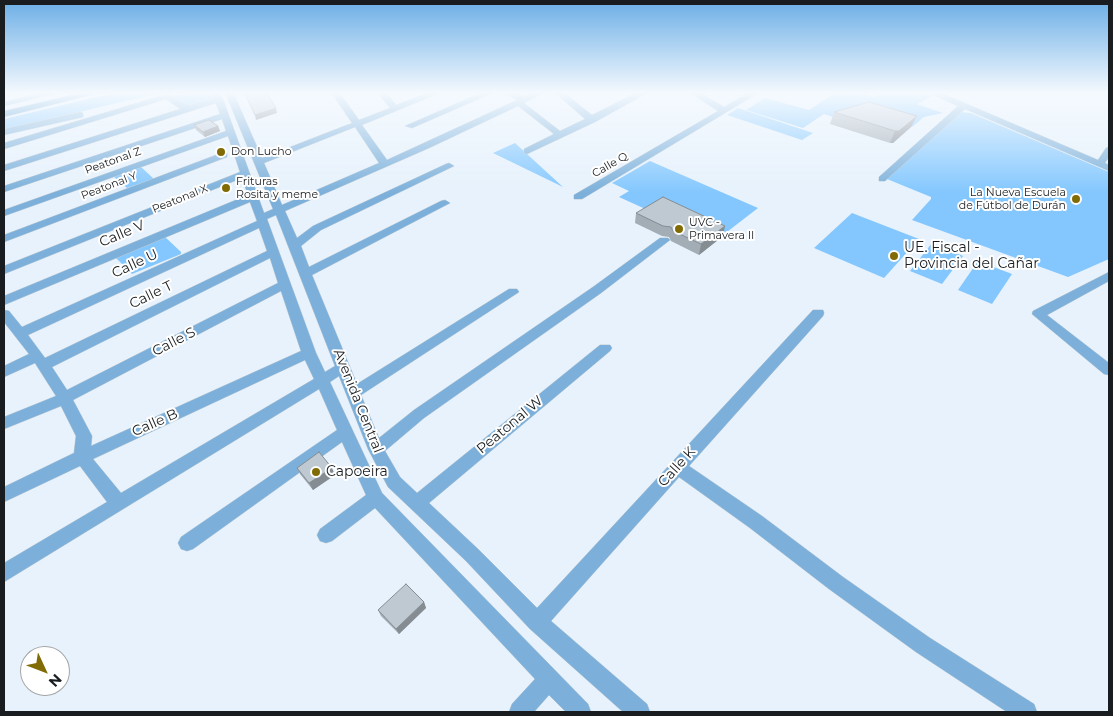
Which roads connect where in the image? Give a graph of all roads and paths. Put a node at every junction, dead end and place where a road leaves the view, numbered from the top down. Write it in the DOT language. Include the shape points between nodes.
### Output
graph roads {
  1 [pos="32,125"];
  2 [pos="71,125"];
  3 [pos="135,125"];
  4 [pos="194,125"];
  5 [pos="228,125"];
  6 [pos="243,125"];
  7 [pos="353,125"];
  8 [pos="358,125"];
  9 [pos="470,125"];
  10 [pos="549,125"];
  11 [pos="580,125"];
  12 [pos="700,125"];
  13 [pos="941,125"];
  14 [pos="1009,125"];
  15 [pos="4,132"];
  16 [pos="230,132"];
  17 [pos="560,135"];
  18 [pos="4,146"];
  19 [pos="1109,150"];
  20 [pos="527,151"];
  21 [pos="224,156"];
  22 [pos="259,162"];
  23 [pos="385,164"];
  24 [pos="449,166"];
  25 [pos="1105,166"];
  26 [pos="4,168"];
  27 [pos="245,173"];
  28 [pos="882,179"];
  29 [pos="4,190"];
  30 [pos="253,196"];
  31 [pos="578,197"];
  32 [pos="444,203"];
  33 [pos="279,210"];
  34 [pos="4,213"];
  35 [pos="262,220"];
  36 [pos="4,239"];
  37 [pos="664,240"];
  38 [pos="296,245"];
  39 [pos="273,252"];
  40 [pos="4,270"];
  41 [pos="305,274"];
  42 [pos="1109,276"];
  43 [pos="283,285"];
  44 [pos="512,292"];
  45 [pos="4,301"];
  46 [pos="818,313"];
  47 [pos="5,318"];
  48 [pos="20,333"];
  49 [pos="605,348"];
  50 [pos="309,353"];
  51 [pos="40,361"];
  52 [pos="344,367"];
  53 [pos="1109,370"];
  54 [pos="4,372"];
  55 [pos="321,379"];
  56 [pos="354,393"];
  57 [pos="65,398"];
  58 [pos="4,423"];
  59 [pos="346,432"];
  60 [pos="376,449"];
  61 [pos="82,457"];
  62 [pos="677,467"];
  63 [pos="4,495"];
  64 [pos="376,498"];
  65 [pos="417,503"];
  66 [pos="119,504"];
  67 [pos="326,535"];
  68 [pos="187,543"];
  69 [pos="4,573"];
  70 [pos="537,622"];
  71 [pos="549,679"];
  72 [pos="520,712"];
  73 [pos="580,712"];
  74 [pos="639,712"];
  75 [pos="1026,712"];
  1 -- 15 [label="street"];
  2 -- 18 [label="street"];
  3 -- 26 [label="street"];
  4 -- 29 [label="street"];
  5 -- 16 [label="street, Avenida Central"];
  6 -- 22 [label="street, Avenida Central"];
  7 -- 22 [label="street"];
  8 -- 23 [label="street"];
  9 -- 23 [label="street, Calle U"];
  10 -- 17 [label="street"];
  11 -- 17 [label="street"];
  12 -- 31 [label="street, Calle Q"];
  13 -- 28 [label="street"];
  14 -- 25 [label="street"];
  16 -- 27 [label="street, Avenida Central"];
  16 -- 34 [label="street, Peatonal Z"];
  17 -- 20 [label="street"];
  19 -- 25 [label="street"];
  21 -- 36 [label="street, Peatonal Y"];
  22 -- 33 [label="street, Avenida Central"];
  23 -- 33 [label="street, Calle U"];
  24 -- 38 [label="street" via="317,228"];
  27 -- 30 [label="street, Avenida Central"];
  27 -- 40 [label="street, Peatonal X"];
  30 -- 35 [label="street, Avenida Central"];
  30 -- 45 [label="street, Calle V"];
  32 -- 41 [label="street"];
  33 -- 35 [label="street, Calle U"];
  33 -- 38 [label="street, Avenida Central"];
  35 -- 39 [label="street, Avenida Central"];
  35 -- 48 [label="street, Calle U"];
  37 -- 60 [label="street" via="419,414"];
  38 -- 41 [label="street, Avenida Central"];
  39 -- 43 [label="street, Avenida Central"];
  39 -- 51 [label="street, Calle T"];
  41 -- 52 [label="street, Avenida Central"];
  42 -- 53 [label="street" via="1038,314"];
  43 -- 50 [label="street, Avenida Central"];
  43 -- 57 [label="street, Calle S"];
  44 -- 56 [label="street"];
  46 -- 62 [label="street, Calle K"];
  47 -- 48 [label="street"];
  48 -- 51 [label="street"];
  49 -- 65 [label="street, Peatonal W"];
  50 -- 55 [label="street, Avenida Central"];
  50 -- 61 [label="street, Calle B"];
  51 -- 54 [label="street, Calle T"];
  51 -- 57 [label="street"];
  52 -- 55 [label="street"];
  52 -- 56 [label="street, Avenida Central"];
  55 -- 59 [label="street, Avenida Central"];
  55 -- 66 [label="street"];
  56 -- 60 [label="street, Avenida Central"];
  57 -- 58 [label="street, Calle S"];
  57 -- 61 [label="street" via="84,436"];
  59 -- 64 [label="street, Avenida Central"];
  59 -- 68 [label="street"];
  60 -- 65 [label="street, Avenida Central" via="394,482"];
  61 -- 63 [label="street, Calle B"];
  61 -- 66 [label="street"];
  62 -- 70 [label="street, Calle K"];
  62 -- 75 [label="street" via="907,634"];
  64 -- 67 [label="street"];
  64 -- 71 [label="street, Avenida Central"];
  65 -- 70 [label="street, Avenida Central"];
  66 -- 69 [label="street"];
  70 -- 74 [label="street, Avenida Central"];
  71 -- 72 [label="street"];
  71 -- 73 [label="street, Avenida Central"];
}
